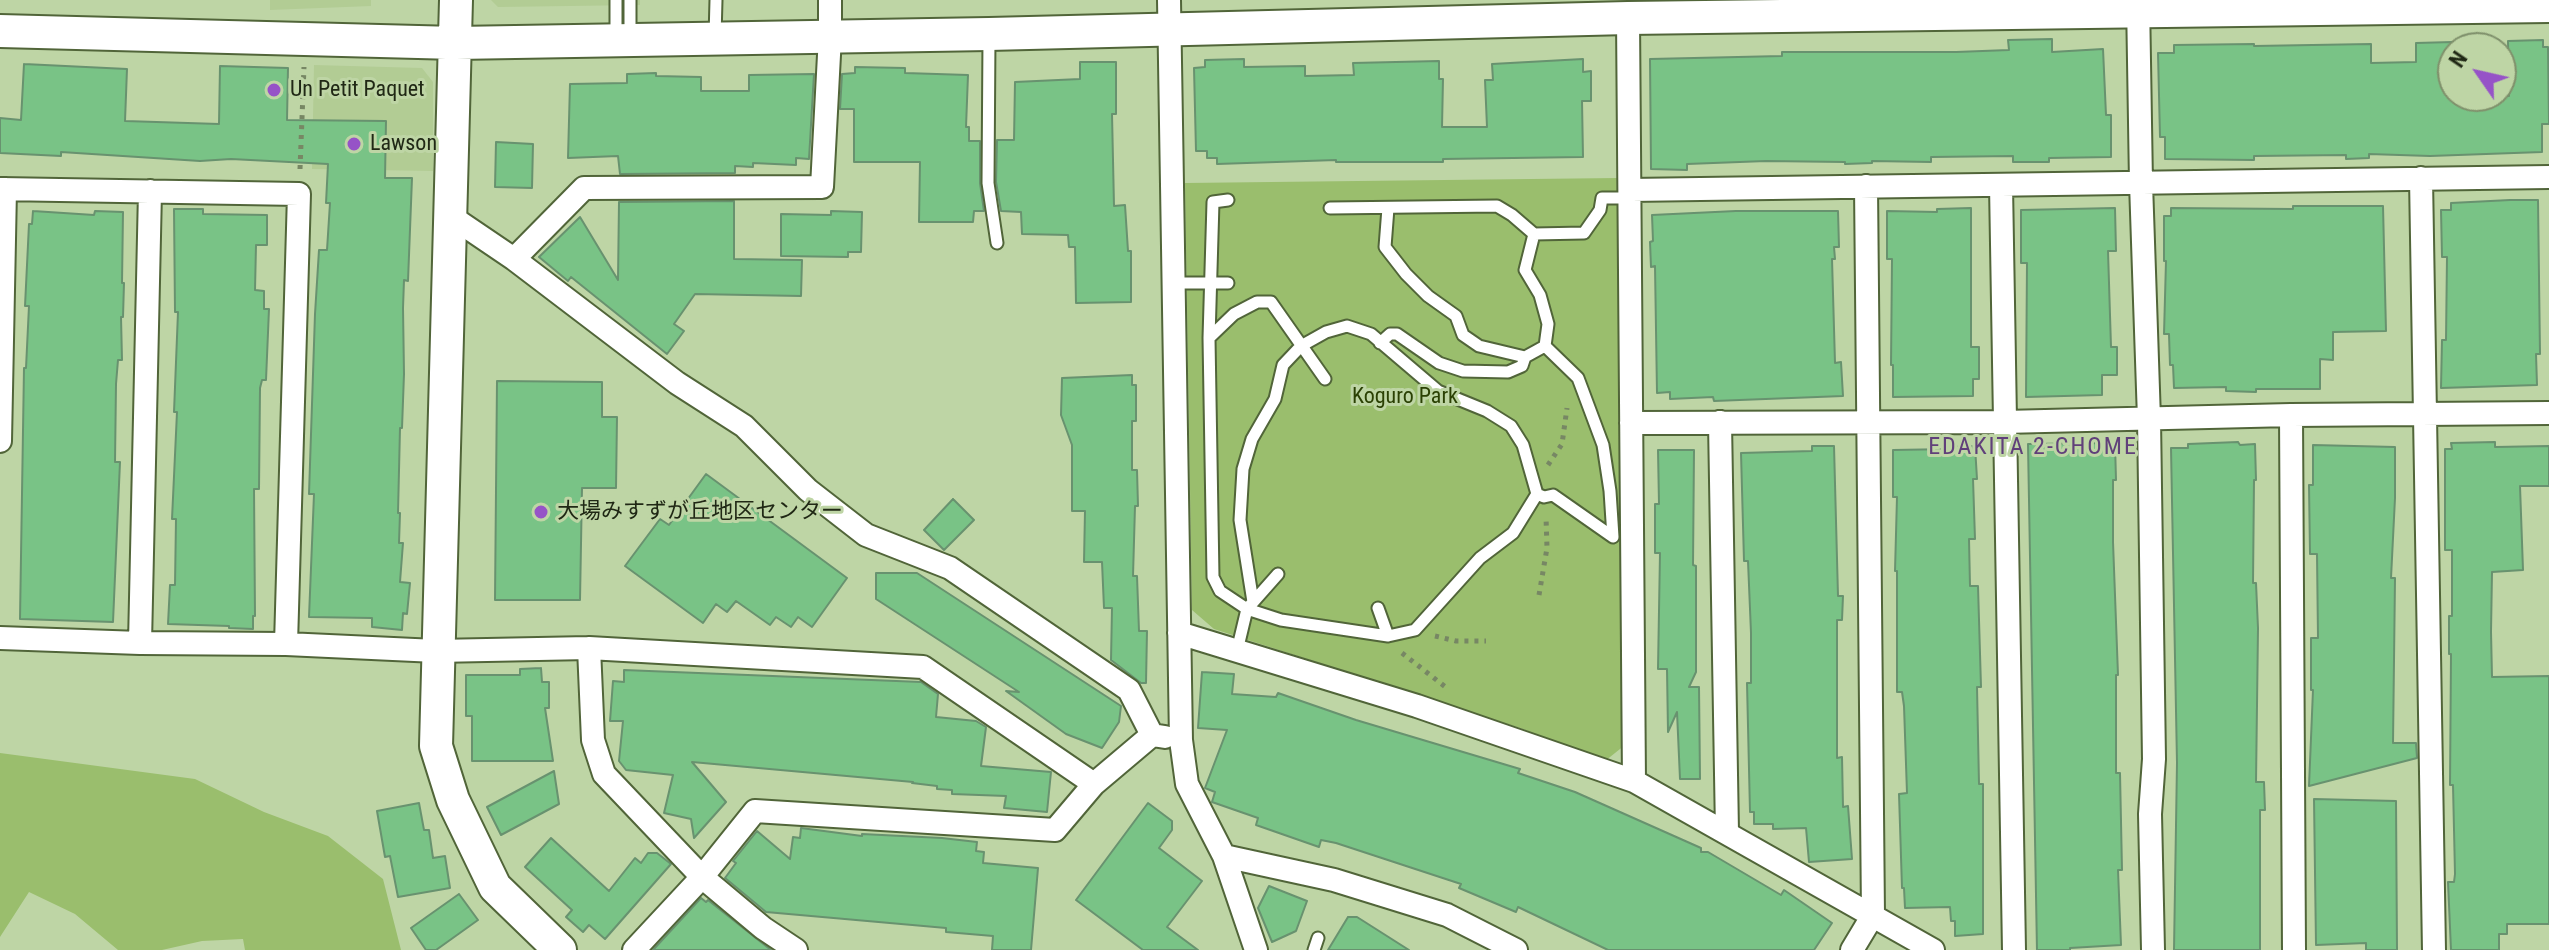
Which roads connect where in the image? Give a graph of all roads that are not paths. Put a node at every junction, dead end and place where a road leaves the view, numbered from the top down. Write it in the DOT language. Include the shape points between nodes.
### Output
graph roads {
  1 [pos="456,0"];
  2 [pos="616,0"];
  3 [pos="630,0"];
  4 [pos="716,0"];
  5 [pos="830,0"];
  6 [pos="2448,4"];
  7 [pos="2138,6"];
  8 [pos="2549,6"];
  9 [pos="1628,9"];
  10 [pos="1169,14"];
  11 [pos="0,31"];
  12 [pos="989,34"];
  13 [pos="830,36"];
  14 [pos="715,37"];
  15 [pos="623,40"];
  16 [pos="456,43"];
  17 [pos="2549,177"];
  18 [pos="2421,178"];
  19 [pos="2141,183"];
  20 [pos="2001,185"];
  21 [pos="1866,186"];
  22 [pos="2,189"];
  23 [pos="150,191"];
  24 [pos="1630,194"];
  25 [pos="1228,200"];
  26 [pos="1330,208"];
  27 [pos="1388,208"];
  28 [pos="452,217"];
  29 [pos="1534,234"];
  30 [pos="997,243"];
  31 [pos="514,259"];
  32 [pos="1172,283"];
  33 [pos="1211,283"];
  34 [pos="1228,283"];
  35 [pos="1209,338"];
  36 [pos="1380,343"];
  37 [pos="1301,346"];
  38 [pos="1545,346"];
  39 [pos="1525,357"];
  40 [pos="1325,379"];
  41 [pos="2549,413"];
  42 [pos="2291,415"];
  43 [pos="2424,415"];
  44 [pos="2149,419"];
  45 [pos="1720,422"];
  46 [pos="2004,422"];
  47 [pos="1631,423"];
  48 [pos="1868,423"];
  49 [pos="0,441"];
  50 [pos="1539,492"];
  51 [pos="1278,574"];
  52 [pos="1250,606"];
  53 [pos="1378,608"];
  54 [pos="1179,633"];
  55 [pos="1388,636"];
  56 [pos="0,638"];
  57 [pos="140,643"];
  58 [pos="286,644"];
  59 [pos="589,648"];
  60 [pos="436,651"];
  61 [pos="1237,651"];
  62 [pos="1152,735"];
  63 [pos="1181,740"];
  64 [pos="1634,781"];
  65 [pos="1094,784"];
  66 [pos="1727,832"];
  67 [pos="1224,856"];
  68 [pos="702,877"];
  69 [pos="1873,915"];
  70 [pos="1318,938"];
  71 [pos="560,950"];
  72 [pos="634,950"];
  73 [pos="796,950"];
  74 [pos="1256,950"];
  75 [pos="1314,950"];
  76 [pos="1516,950"];
  77 [pos="1852,950"];
  78 [pos="1933,950"];
  79 [pos="2014,950"];
  80 [pos="2153,950"];
  81 [pos="2294,950"];
  82 [pos="2434,950"];
  1 -- 16 [label="street"];
  2 -- 15 [label="lane"];
  3 -- 15 [label="lane"];
  4 -- 14 [label="lane"];
  5 -- 13 [label="street"];
  6 -- 7 [label="street"];
  6 -- 8 [label="street"];
  7 -- 9 [label="street"];
  7 -- 19 [label="street"];
  9 -- 10 [label="street"];
  9 -- 24 [label="street"];
  10 -- 12 [label="street"];
  10 -- 32 [label="street"];
  11 -- 16 [label="street"];
  12 -- 13 [label="street"];
  12 -- 30 [label="lane" via="988,183"];
  13 -- 14 [label="street"];
  13 -- 31 [label="street" via="822,187 584,188"];
  14 -- 15 [label="street"];
  15 -- 16 [label="street"];
  16 -- 28 [label="street"];
  17 -- 18 [label="street"];
  18 -- 19 [label="street"];
  18 -- 43 [label="street"];
  19 -- 20 [label="street"];
  19 -- 44 [label="street"];
  20 -- 21 [label="street"];
  20 -- 46 [label="street"];
  21 -- 24 [label="street"];
  21 -- 48 [label="street"];
  22 -- 23 [label="street"];
  22 -- 49 [label="street"];
  23 -- 57 [label="street"];
  23 -- 58 [label="street" via="299,194"];
  24 -- 29 [label="lane" via="1602,198 1584,233"];
  24 -- 47 [label="street"];
  25 -- 33 [label="lane" via="1213,202"];
  26 -- 27 [label="lane"];
  27 -- 29 [label="lane" via="1497,206"];
  27 -- 39 [label="lane" via="1385,247 1406,274 1456,316 1463,335 1479,346"];
  28 -- 31 [label="street"];
  28 -- 60 [label="street"];
  29 -- 38 [label="lane" via="1525,270 1540,295 1548,324"];
  31 -- 62 [label="street" via="677,383 744,426 808,490 866,535 950,568 1129,690"];
  32 -- 33 [label="lane"];
  32 -- 54 [label="street"];
  33 -- 34 [label="lane"];
  33 -- 35 [label="lane"];
  35 -- 37 [label="lane" via="1234,314 1257,302 1271,302"];
  35 -- 52 [label="lane" via="1213,577 1220,591"];
  36 -- 37 [label="lane" via="1347,326"];
  36 -- 39 [label="lane" via="1397,334 1439,363 1463,371 1508,372 1522,366"];
  36 -- 50 [label="lane" via="1438,391 1511,426"];
  37 -- 40 [label="lane"];
  37 -- 52 [label="lane" via="1283,365 1275,399 1252,439 1243,469 1240,520"];
  38 -- 39 [label="lane"];
  38 -- 50 [label="lane" via="1578,378 1603,445 1613,537 1553,495"];
  41 -- 43 [label="street"];
  42 -- 43 [label="street"];
  42 -- 44 [label="street"];
  42 -- 81 [label="street"];
  43 -- 82 [label="street"];
  44 -- 46 [label="street"];
  44 -- 80 [label="street"];
  45 -- 47 [label="street"];
  45 -- 48 [label="street"];
  45 -- 66 [label="street"];
  46 -- 48 [label="street"];
  46 -- 79 [label="street"];
  47 -- 64 [label="street"];
  48 -- 69 [label="street"];
  50 -- 55 [label="lane" via="1513,533 1472,565 1415,630"];
  51 -- 52 [label="lane"];
  52 -- 55 [label="lane" via="1281,620"];
  52 -- 61 [label="lane"];
  53 -- 55 [label="lane"];
  54 -- 61 [label="street"];
  54 -- 63 [label="street"];
  56 -- 57 [label="street"];
  57 -- 58 [label="street"];
  58 -- 60 [label="street"];
  59 -- 60 [label="street"];
  59 -- 65 [label="street" via="923,667"];
  59 -- 68 [label="street" via="593,740 604,774"];
  60 -- 71 [label="street" via="436,746 453,800 495,887"];
  61 -- 64 [label="street"];
  62 -- 63 [label="street"];
  62 -- 65 [label="street"];
  63 -- 67 [label="street" via="1187,784"];
  64 -- 66 [label="street"];
  65 -- 68 [label="street" via="1055,830 755,811"];
  66 -- 69 [label="street"];
  67 -- 74 [label="street"];
  67 -- 76 [label="street" via="1334,880 1447,915"];
  68 -- 72 [label="street"];
  68 -- 73 [label="street"];
  69 -- 77 [label="street"];
  69 -- 78 [label="street"];
  70 -- 75 [label="lane"];
}
